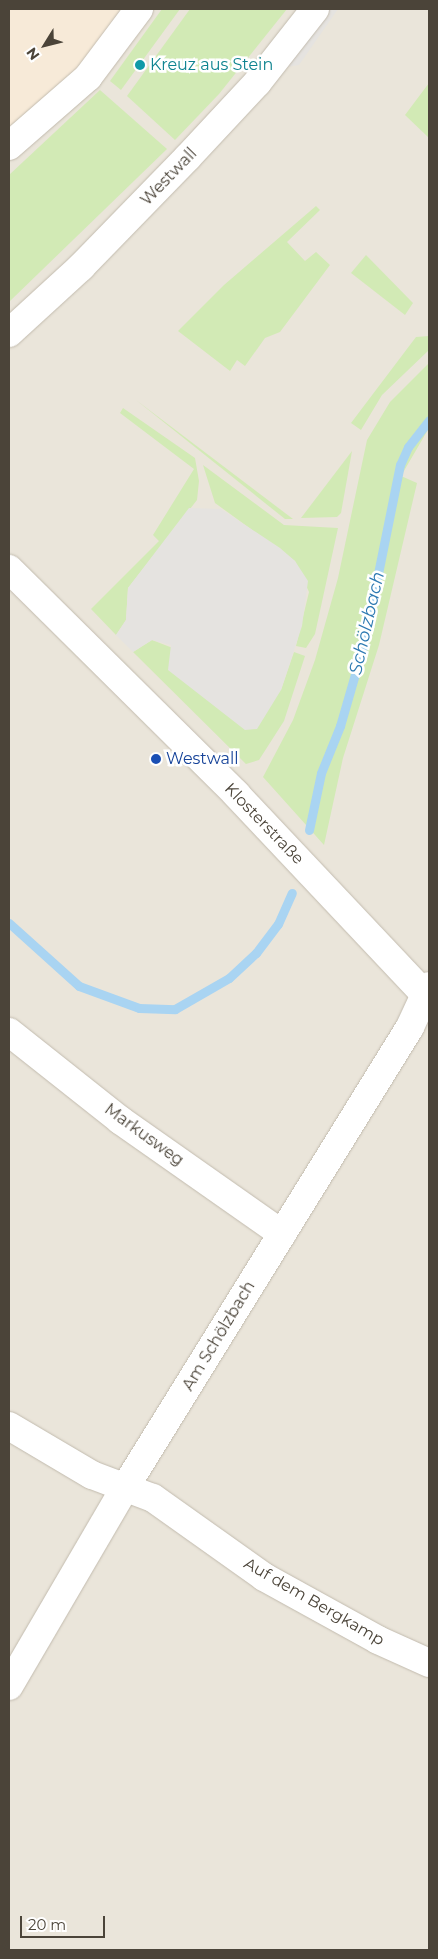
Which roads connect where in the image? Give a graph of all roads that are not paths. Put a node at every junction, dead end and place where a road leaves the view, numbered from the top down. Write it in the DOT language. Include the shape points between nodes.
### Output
graph roads {
  1 [pos="139,9"];
  2 [pos="316,9"];
  3 [pos="9,146"];
  4 [pos="9,333"];
  5 [pos="9,570"];
  6 [pos="428,993"];
  7 [pos="9,1032"];
  8 [pos="282,1234"];
  9 [pos="9,1426"];
  10 [pos="126,1486"];
  11 [pos="429,1663"];
  12 [pos="9,1686"];
  1 -- 3 [label="street" via="88,77"];
  2 -- 4 [label="street, Westwall" via="257,83 187,158 81,267"];
  5 -- 6 [label="street, Klosterstraße" via="236,794"];
  6 -- 8 [label="street, Am Schölzbach"];
  7 -- 8 [label="street, Markusweg" via="120,1120"];
  8 -- 10 [label="street, Am Schölzbach"];
  9 -- 10 [label="street, Auf dem Bergkamp" via="92,1475"];
  10 -- 11 [label="street, Auf dem Bergkamp" via="153,1498 264,1577 378,1640"];
  10 -- 12 [label="street, Am Schölzbach"];
}
